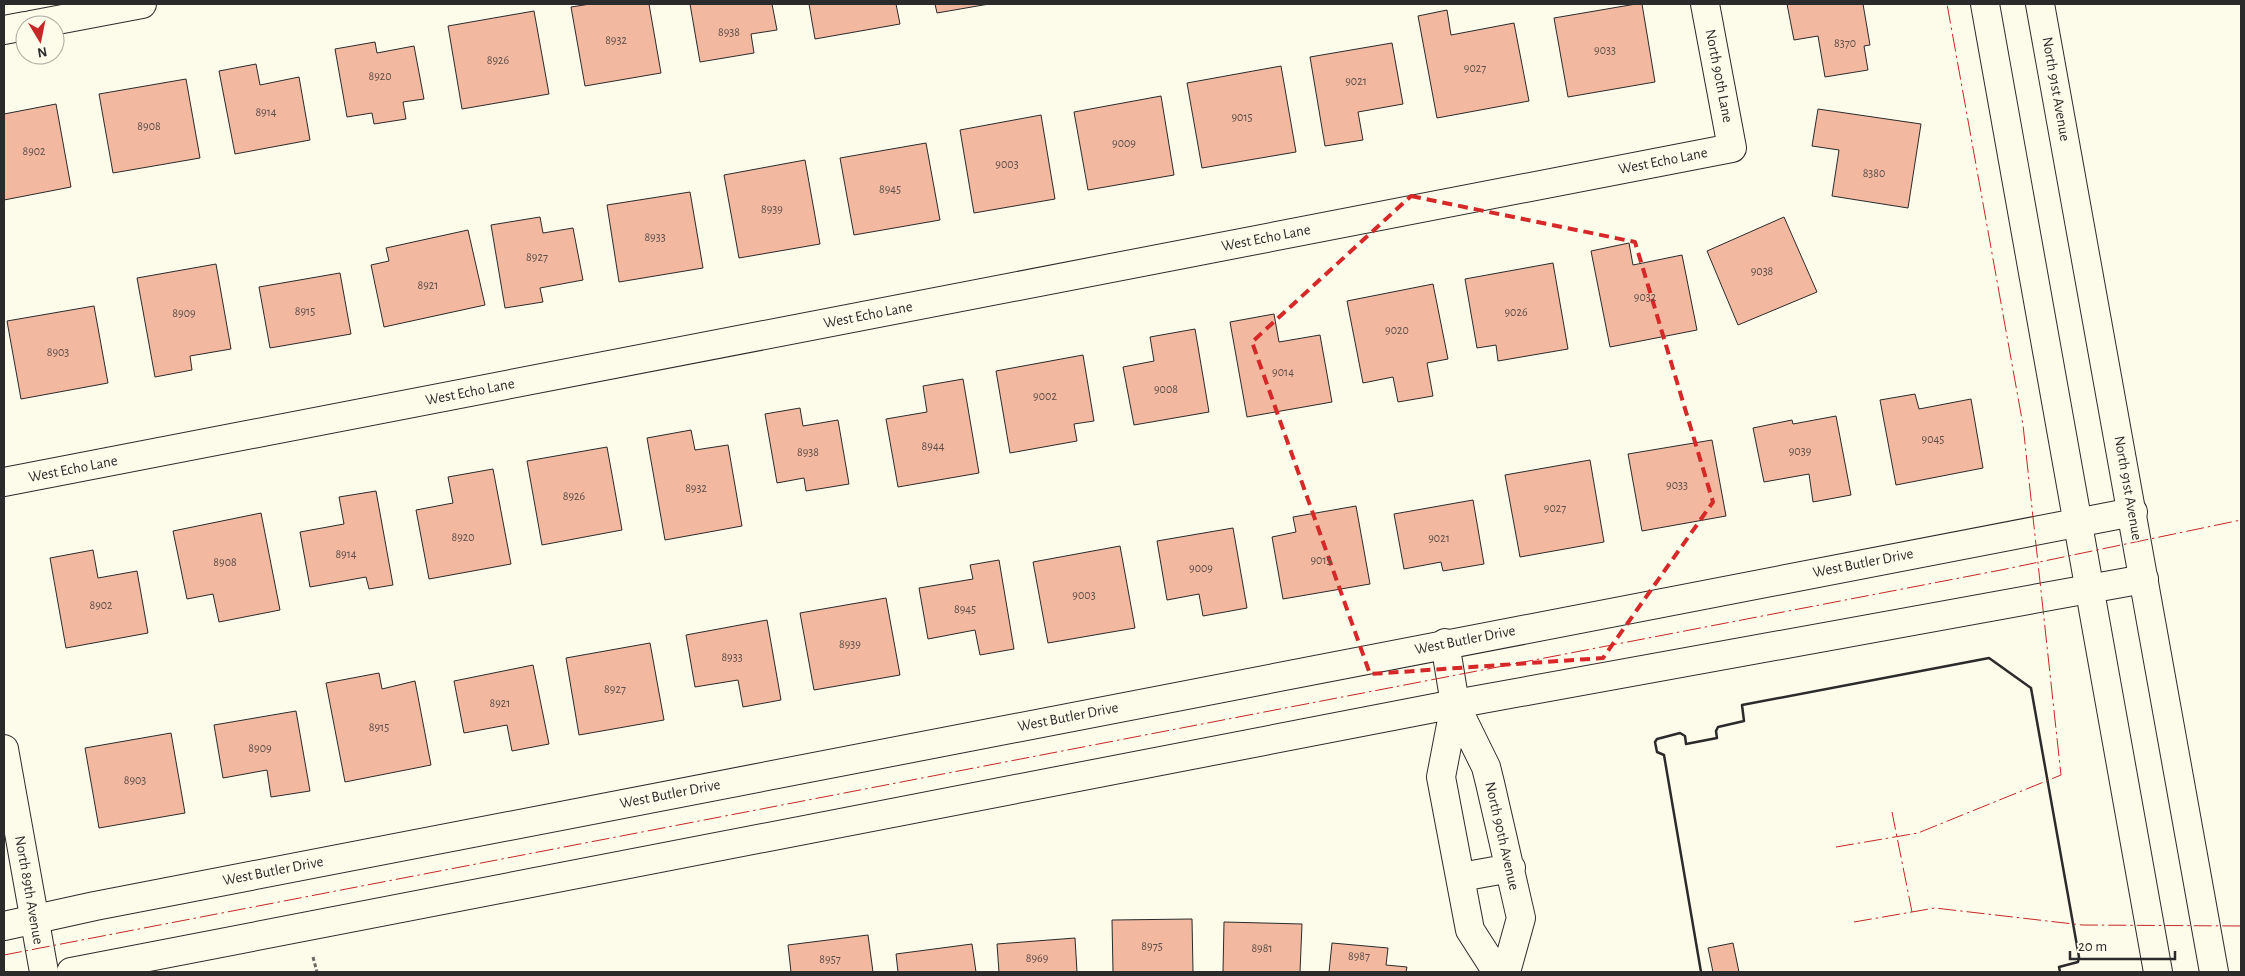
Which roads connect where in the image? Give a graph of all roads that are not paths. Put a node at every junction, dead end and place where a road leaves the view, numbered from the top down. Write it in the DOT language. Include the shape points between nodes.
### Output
graph roads {
  1 [pos="142,4"];
  2 [pos="1705,4"];
  3 [pos="1985,4"];
  4 [pos="2040,4"];
  5 [pos="65,19"];
  6 [pos="1732,148"];
  7 [pos="4,482"];
  8 [pos="2132,512"];
  9 [pos="2078,522"];
  10 [pos="2144,578"];
  11 [pos="2089,588"];
  12 [pos="1445,644"];
  13 [pos="1455,704"];
  14 [pos="4,748"];
  15 [pos="1511,868"];
  16 [pos="1461,877"];
  17 [pos="34,918"];
  18 [pos="4,926"];
  19 [pos="44,972"];
  20 [pos="71,972"];
  21 [pos="1497,972"];
  22 [pos="1506,972"];
  23 [pos="2158,972"];
  24 [pos="2214,972"];
  1 -- 5 [label="street"];
  2 -- 6 [label="street, North 90th Lane"];
  3 -- 9 [label="street"];
  4 -- 8 [label="street, North 91st Avenue"];
  6 -- 7 [label="street, West Echo Lane"];
  8 -- 9 [label="street, West Butler Drive"];
  8 -- 10 [label="street, North 91st Avenue"];
  9 -- 11 [label="street"];
  9 -- 12 [label="street, West Butler Drive"];
  10 -- 11 [label="street"];
  10 -- 24 [label="street, North 91st Avenue"];
  11 -- 13 [label="street"];
  11 -- 23 [label="street"];
  12 -- 13 [label="street, North 90th Avenue"];
  12 -- 17 [label="street, West Butler Drive"];
  13 -- 15 [label="street, North 90th Avenue" via="1486,767"];
  13 -- 16 [label="street, North 90th Avenue" via="1442,777"];
  13 -- 20 [label="street"];
  14 -- 17 [label="street, North 89th Avenue"];
  15 -- 16 [label="street"];
  15 -- 22 [label="street, North 90th Avenue" via="1521,918"];
  16 -- 21 [label="street, North 90th Avenue" via="1470,930"];
  17 -- 18 [label="street, West Butler Drive"];
  17 -- 19 [label="street, North 89th Avenue"];
}
